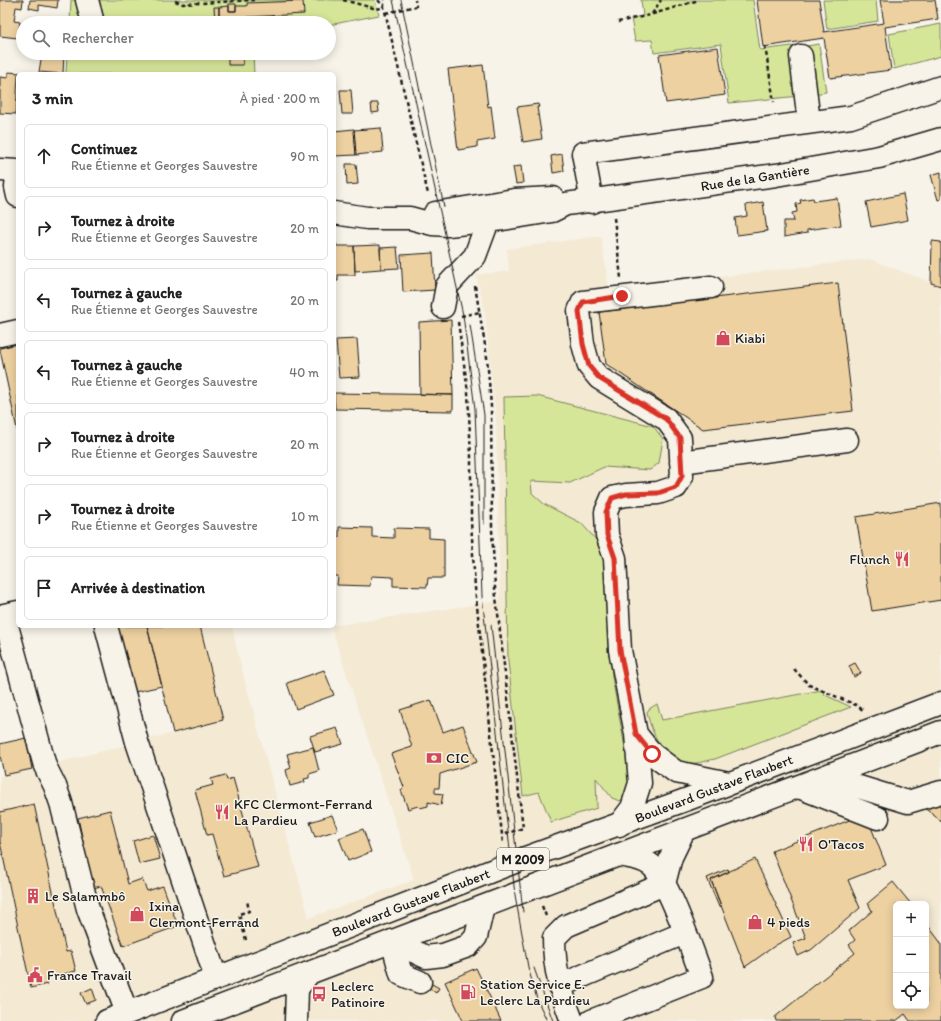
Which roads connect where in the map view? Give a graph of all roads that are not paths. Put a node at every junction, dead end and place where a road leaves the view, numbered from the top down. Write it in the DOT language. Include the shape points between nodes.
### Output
graph roads {
  1 [pos="801,56"];
  2 [pos="941,87"];
  3 [pos="809,122"];
  4 [pos="941,139"];
  5 [pos="0,170"];
  6 [pos="16,172"];
  7 [pos="592,202"];
  8 [pos="566,204"];
  9 [pos="336,213"];
  10 [pos="420,216"];
  11 [pos="488,221"];
  12 [pos="711,286"];
  13 [pos="443,307"];
  14 [pos="16,331"];
  15 [pos="0,335"];
  16 [pos="847,440"];
  17 [pos="681,462"];
  18 [pos="7,608"];
  19 [pos="107,628"];
  20 [pos="941,703"];
  21 [pos="941,732"];
  22 [pos="636,734"];
  23 [pos="826,777"];
  24 [pos="729,784"];
  25 [pos="800,787"];
  26 [pos="941,792"];
  27 [pos="878,818"];
  28 [pos="619,825"];
  29 [pos="684,830"];
  30 [pos="618,855"];
  31 [pos="664,884"];
  32 [pos="482,907"];
  33 [pos="684,933"];
  34 [pos="392,941"];
  35 [pos="309,973"];
  36 [pos="216,978"];
  37 [pos="420,982"];
  38 [pos="559,986"];
  39 [pos="127,1013"];
  40 [pos="107,1021"];
  41 [pos="183,1021"];
  42 [pos="296,1021"];
  43 [pos="572,1021"];
  44 [pos="591,1021"];
  1 -- 3 [label="main road"];
  2 -- 3 [label="main road" via="851,117"];
  3 -- 7 [label="main road" via="584,153"];
  4 -- 7 [label="main road, Rue de la Gantière" via="879,157"];
  5 -- 6 [label="main road"];
  7 -- 8 [label="main road, Rue de la Gantière"];
  8 -- 10 [label="main road, Rue de la Gantière" via="551,197 514,200"];
  8 -- 11 [label="main road, Rue de la Gantière" via="552,211"];
  9 -- 10 [label="main road, Rue de la Gantière" via="367,218"];
  10 -- 11 [label="main road, Rue de la Gantière" via="443,225"];
  11 -- 13 [label="main road" via="475,256 448,286"];
  12 -- 17 [label="main road" via="583,302 579,311 589,366 599,378 666,419 680,438"];
  14 -- 15 [label="main road"];
  16 -- 17 [label="main road"];
  17 -- 22 [label="main road" via="682,476 676,487 658,493 626,494 612,498 606,512 607,535 615,558 620,650"];
  18 -- 39 [label="main road" via="45,766 61,803 88,909"];
  19 -- 36 [label="main road" via="137,742"];
  20 -- 24 [label="main road, Boulevard Gustave Flaubert / M 2009"];
  21 -- 23 [label="main road, Boulevard Gustave Flaubert / M 2009"];
  22 -- 24 [label="main road" via="652,754 676,772"];
  22 -- 28 [label="main road" via="640,783 632,808"];
  23 -- 25 [label="main road, Boulevard Gustave Flaubert / M 2009"];
  23 -- 26 [label="main road" via="908,802"];
  24 -- 28 [label="main road, Boulevard Gustave Flaubert / M 2009"];
  25 -- 27 [label="main road"];
  25 -- 29 [label="main road, Boulevard Gustave Flaubert / M 2009"];
  28 -- 36 [label="main road, Boulevard Gustave Flaubert / M 2009" via="502,867"];
  29 -- 30 [label="main road, Boulevard Gustave Flaubert / M 2009"];
  29 -- 31 [label="main road" via="670,857"];
  30 -- 31 [label="main road" via="651,865"];
  30 -- 32 [label="main road, Boulevard Gustave Flaubert / M 2009"];
  31 -- 33 [label="main road"];
  31 -- 38 [label="main road" via="566,926 554,938 554,960"];
  32 -- 34 [label="main road, Boulevard Gustave Flaubert / M 2009"];
  32 -- 34 [label="main road" via="476,937 468,946 443,955 426,957"];
  33 -- 38 [label="main road"];
  33 -- 44 [label="main road" via="702,977"];
  34 -- 35 [label="main road, Boulevard Gustave Flaubert / M 2009"];
  34 -- 37 [label="main road" via="401,974"];
  35 -- 41 [label="main road, Boulevard Gustave Flaubert / M 2009"];
  35 -- 42 [label="main road" via="297,989"];
  36 -- 39 [label="main road, Boulevard Gustave Flaubert / M 2009"];
  38 -- 43 [label="main road"];
  39 -- 40 [label="main road, Boulevard Gustave Flaubert / M 2009"];
}
